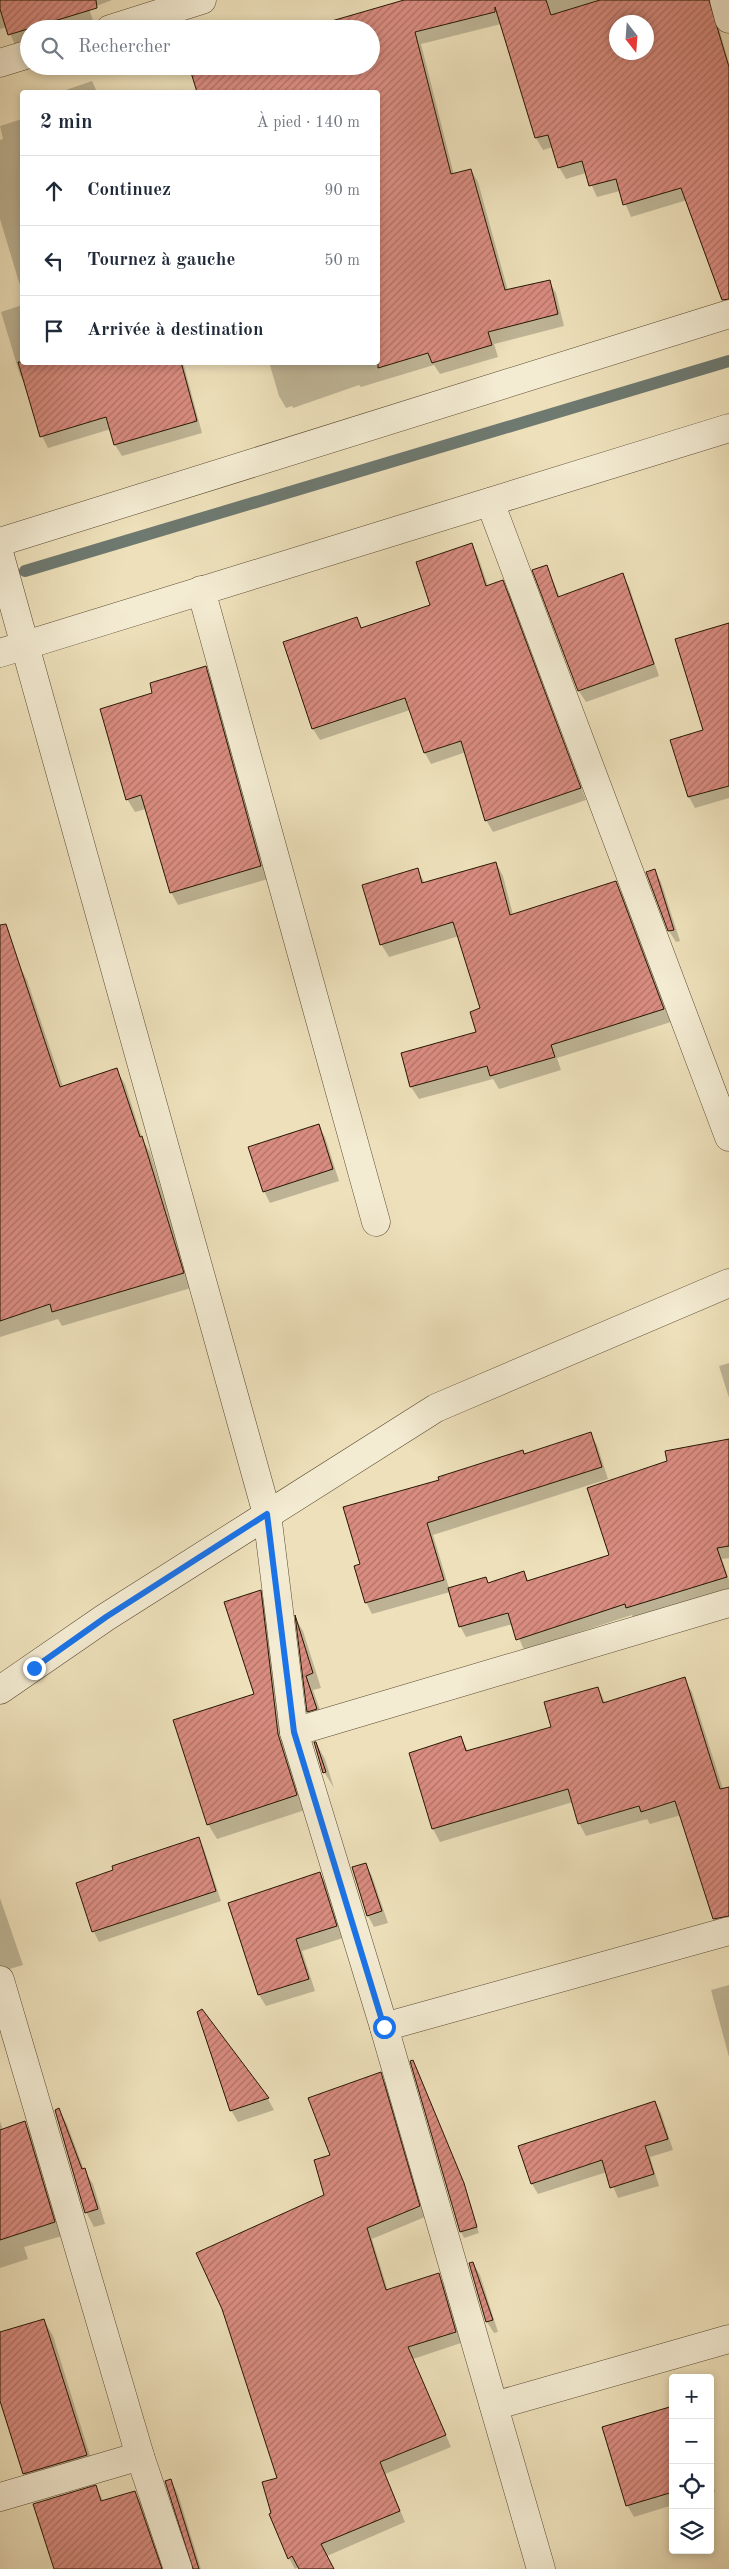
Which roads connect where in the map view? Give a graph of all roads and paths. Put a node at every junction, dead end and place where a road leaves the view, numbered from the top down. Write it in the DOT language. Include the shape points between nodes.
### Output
graph roads {
  1 [pos="202,0"];
  2 [pos="724,0"];
  3 [pos="729,19"];
  4 [pos="139,20"];
  5 [pos="20,57"];
  6 [pos="0,63"];
  7 [pos="729,314"];
  8 [pos="729,428"];
  9 [pos="490,502"];
  10 [pos="0,542"];
  11 [pos="0,556"];
  12 [pos="201,590"];
  13 [pos="12,650"];
  14 [pos="729,1137"];
  15 [pos="376,1222"];
  16 [pos="729,1283"];
  17 [pos="267,1514"];
  18 [pos="729,1603"];
  19 [pos="0,1690"];
  20 [pos="294,1732"];
  21 [pos="729,1931"];
  22 [pos="0,1980"];
  23 [pos="384,2027"];
  24 [pos="729,2339"];
  25 [pos="494,2406"];
  26 [pos="140,2456"];
  27 [pos="0,2498"];
  28 [pos="178,2569"];
  29 [pos="541,2569"];
  1 -- 4 [label="street"];
  2 -- 3 [label="street"];
  5 -- 6 [label="street"];
  7 -- 10 [label="street"];
  8 -- 9 [label="street"];
  9 -- 12 [label="street"];
  9 -- 14 [label="street"];
  11 -- 13 [label="street"];
  12 -- 13 [label="street"];
  12 -- 15 [label="street"];
  13 -- 17 [label="street"];
  16 -- 17 [label="street" via="436,1408"];
  17 -- 19 [label="street" via="106,1617"];
  17 -- 20 [label="street"];
  18 -- 20 [label="street"];
  20 -- 23 [label="street"];
  21 -- 23 [label="street"];
  22 -- 26 [label="street"];
  23 -- 25 [label="street"];
  24 -- 25 [label="street"];
  25 -- 29 [label="street"];
  26 -- 27 [label="street"];
  26 -- 28 [label="street"];
}
